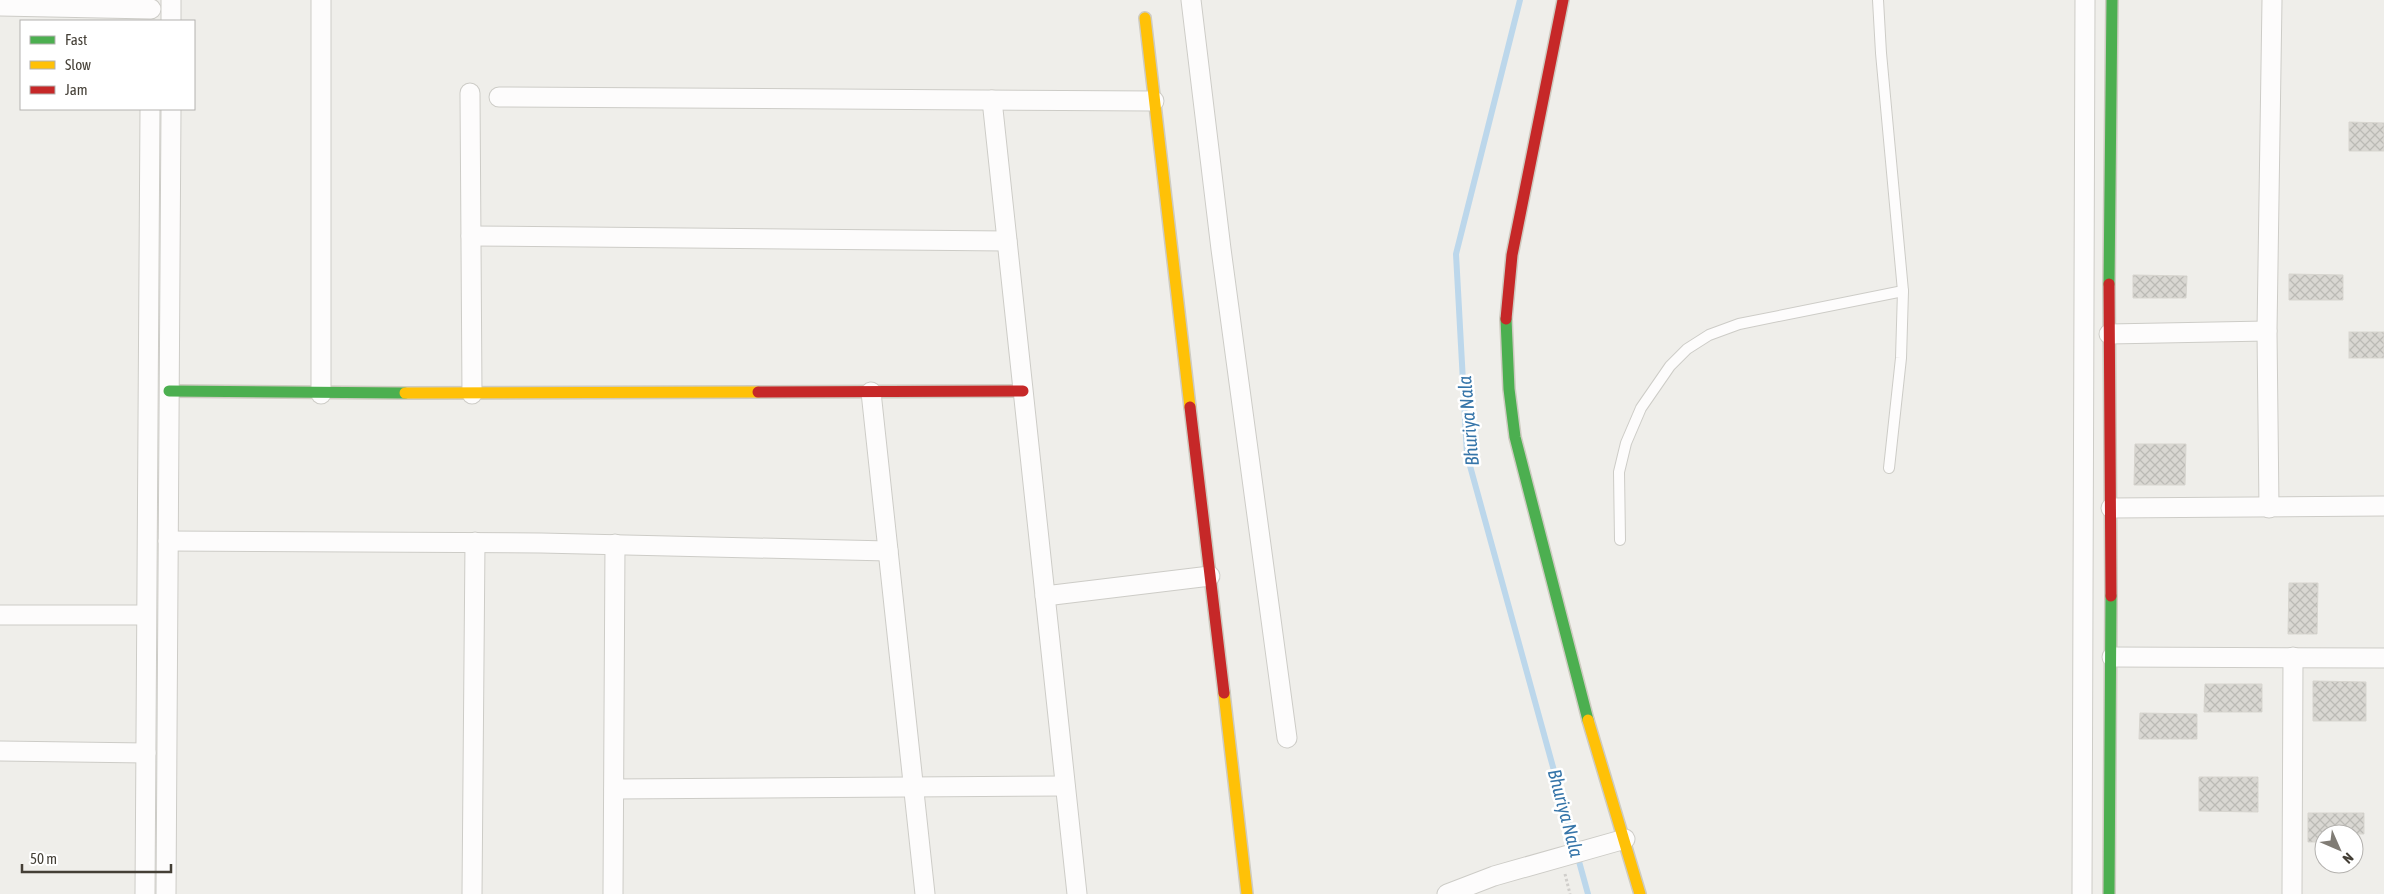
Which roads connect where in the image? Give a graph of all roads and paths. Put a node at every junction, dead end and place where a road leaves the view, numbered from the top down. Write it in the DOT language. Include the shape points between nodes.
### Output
graph roads {
  1 [pos="172,0"];
  2 [pos="321,0"];
  3 [pos="1191,0"];
  4 [pos="1563,0"];
  5 [pos="1878,0"];
  6 [pos="2085,0"];
  7 [pos="2112,0"];
  8 [pos="2272,0"];
  9 [pos="0,6"];
  10 [pos="151,10"];
  11 [pos="1145,18"];
  12 [pos="171,20"];
  13 [pos="470,93"];
  14 [pos="499,97"];
  15 [pos="992,100"];
  16 [pos="1154,101"];
  17 [pos="150,110"];
  18 [pos="171,110"];
  19 [pos="471,236"];
  20 [pos="1007,241"];
  21 [pos="1903,291"];
  22 [pos="2267,331"];
  23 [pos="2109,334"];
  24 [pos="1023,390"];
  25 [pos="169,391"];
  26 [pos="871,392"];
  27 [pos="321,394"];
  28 [pos="472,394"];
  29 [pos="1889,468"];
  30 [pos="2384,506"];
  31 [pos="2111,508"];
  32 [pos="2269,508"];
  33 [pos="1620,540"];
  34 [pos="168,541"];
  35 [pos="474,542"];
  36 [pos="615,544"];
  37 [pos="888,551"];
  38 [pos="1210,576"];
  39 [pos="1045,596"];
  40 [pos="0,615"];
  41 [pos="146,616"];
  42 [pos="2112,657"];
  43 [pos="2293,657"];
  44 [pos="2384,658"];
  45 [pos="1287,738"];
  46 [pos="0,751"];
  47 [pos="146,753"];
  48 [pos="1065,786"];
  49 [pos="914,788"];
  50 [pos="614,789"];
  51 [pos="1617,842"];
  52 [pos="145,894"];
  53 [pos="166,894"];
  54 [pos="472,894"];
  55 [pos="613,894"];
  56 [pos="925,894"];
  57 [pos="1077,894"];
  58 [pos="1247,894"];
  59 [pos="1447,894"];
  60 [pos="1640,894"];
  61 [pos="2082,894"];
  62 [pos="2109,894"];
  63 [pos="2292,894"];
  1 -- 12 [label="street"];
  2 -- 27 [label="street"];
  3 -- 45 [label="street" via="1222,259"];
  4 -- 51 [label="street" via="1512,255 1505,328 1515,437"];
  5 -- 21 [label="lane"];
  6 -- 61 [label="street"];
  7 -- 23 [label="street"];
  8 -- 22 [label="street"];
  9 -- 10 [label="street"];
  11 -- 16 [label="street"];
  13 -- 19 [label="street"];
  14 -- 15 [label="street"];
  15 -- 16 [label="street"];
  15 -- 20 [label="street"];
  16 -- 38 [label="street"];
  17 -- 41 [label="street"];
  18 -- 25 [label="street"];
  19 -- 20 [label="street"];
  19 -- 28 [label="street"];
  20 -- 24 [label="street"];
  21 -- 29 [label="lane" via="1901,358"];
  21 -- 33 [label="lane" via="1739,324 1709,335 1687,349 1670,366 1641,408 1626,442 1619,472"];
  22 -- 23 [label="street"];
  22 -- 32 [label="street"];
  23 -- 31 [label="street"];
  24 -- 26 [label="street"];
  24 -- 39 [label="street"];
  25 -- 27 [label="street"];
  25 -- 34 [label="street"];
  26 -- 28 [label="street"];
  26 -- 37 [label="street"];
  27 -- 28 [label="street"];
  30 -- 32 [label="street"];
  31 -- 32 [label="street"];
  31 -- 42 [label="street"];
  34 -- 35 [label="street"];
  34 -- 53 [label="street"];
  35 -- 36 [label="street"];
  35 -- 54 [label="street"];
  36 -- 37 [label="street"];
  36 -- 50 [label="street"];
  37 -- 49 [label="street"];
  38 -- 39 [label="street"];
  38 -- 58 [label="street"];
  39 -- 48 [label="street"];
  40 -- 41 [label="street"];
  41 -- 47 [label="street"];
  42 -- 43 [label="street"];
  42 -- 62 [label="street"];
  43 -- 44 [label="street"];
  43 -- 63 [label="street"];
  46 -- 47 [label="street"];
  47 -- 52 [label="street"];
  48 -- 49 [label="street"];
  48 -- 57 [label="street"];
  49 -- 50 [label="street"];
  49 -- 56 [label="street"];
  50 -- 55 [label="street"];
  51 -- 59 [label="street" via="1494,876"];
  51 -- 60 [label="street"];
}
